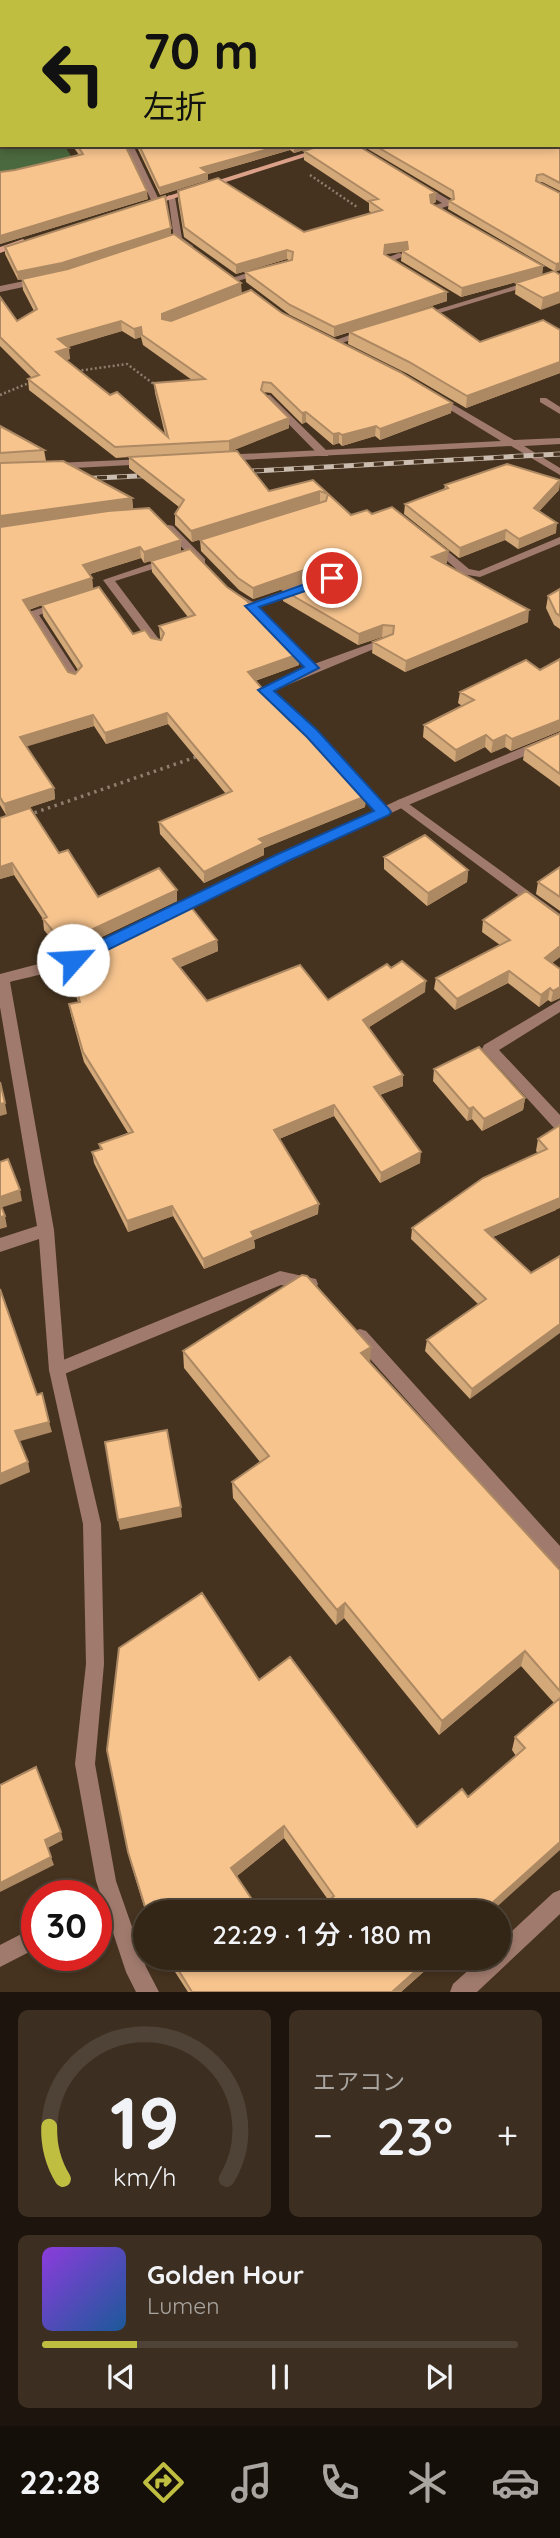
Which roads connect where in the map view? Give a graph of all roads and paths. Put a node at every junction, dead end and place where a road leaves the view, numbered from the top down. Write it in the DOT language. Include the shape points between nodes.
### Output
graph roads {
  1 [pos="130,147"];
  2 [pos="333,147"];
  3 [pos="289,161"];
  4 [pos="414,183"];
  5 [pos="172,197"];
  6 [pos="156,202"];
  7 [pos="143,206"];
  8 [pos="357,207"];
  9 [pos="455,219"];
  10 [pos="39,238"];
  11 [pos="178,239"];
  12 [pos="165,243"];
  13 [pos="0,250"];
  14 [pos="199,255"];
  15 [pos="402,255"];
  16 [pos="276,268"];
  17 [pos="220,272"];
  18 [pos="412,274"];
  19 [pos="53,278"];
  20 [pos="230,280"];
  21 [pos="538,282"];
  22 [pos="239,287"];
  23 [pos="0,289"];
  24 [pos="448,296"];
  25 [pos="460,303"];
  26 [pos="410,319"];
  27 [pos="373,330"];
  28 [pos="347,348"];
  29 [pos="68,370"];
  30 [pos="35,380"];
  31 [pos="167,389"];
  32 [pos="426,391"];
  33 [pos="0,395"];
  34 [pos="266,397"];
  35 [pos="543,401"];
  36 [pos="560,411"];
  37 [pos="560,441"];
  38 [pos="512,445"];
  39 [pos="324,454"];
  40 [pos="216,459"];
  41 [pos="162,461"];
  42 [pos="40,467"];
  43 [pos="560,472"];
  44 [pos="163,522"];
  45 [pos="428,540"];
  46 [pos="560,540"];
  47 [pos="194,549"];
  48 [pos="209,570"];
  49 [pos="225,586"];
  50 [pos="309,586"];
  51 [pos="67,602"];
  52 [pos="251,606"];
  53 [pos="387,642"];
  54 [pos="158,646"];
  55 [pos="312,668"];
  56 [pos="75,679"];
  57 [pos="560,737"];
  58 [pos="208,753"];
  59 [pos="402,803"];
  60 [pos="384,812"];
  61 [pos="26,816"];
  62 [pos="160,918"];
  63 [pos="560,920"];
  64 [pos="98,948"];
  65 [pos="1,976"];
  66 [pos="560,1005"];
  67 [pos="560,1125"];
  68 [pos="46,1230"];
  69 [pos="0,1245"];
  70 [pos="322,1295"];
  71 [pos="350,1325"];
  72 [pos="57,1370"];
  73 [pos="560,1559"];
  74 [pos="106,1880"];
  75 [pos="560,1900"];
  76 [pos="112,1918"];
  77 [pos="21,1945"];
  78 [pos="511,1946"];
  79 [pos="0,1956"];
  80 [pos="487,1970"];
  81 [pos="468,1990"];
  82 [pos="148,1992"];
  1 -- 6 [label="street"];
  2 -- 3 [label="street"];
  3 -- 5 [label="street"];
  3 -- 8 [label="path"];
  4 -- 9 [label="street" via="448,203 435,208"];
  5 -- 6 [label="street"];
  5 -- 11 [label="street"];
  6 -- 7 [label="street"];
  10 -- 13 [label="street"];
  11 -- 12 [label="street"];
  11 -- 14 [label="street"];
  15 -- 18 [label="street" via="388,259"];
  16 -- 20 [label="street"];
  17 -- 20 [label="street"];
  19 -- 23 [label="street"];
  20 -- 22 [label="street"];
  21 -- 25 [label="street"];
  24 -- 25 [label="street"];
  25 -- 26 [label="street"];
  27 -- 28 [label="street" via="333,341"];
  29 -- 31 [label="path" via="87,372 124,363 155,387"];
  30 -- 33 [label="path"];
  32 -- 38 [label="street"];
  34 -- 39 [label="street"];
  35 -- 36 [label="street"];
  37 -- 38 [label="street"];
  38 -- 39 [label="street"];
  38 -- 43 [label="street"];
  39 -- 40 [label="street"];
  41 -- 42 [label="street"];
  44 -- 47 [label="street"];
  45 -- 46 [label="street" via="466,572 480,573"];
  47 -- 48 [label="street"];
  47 -- 54 [label="street" via="108,580 108,590"];
  49 -- 52 [label="street"];
  50 -- 52 [label="street"];
  51 -- 56 [label="street" via="32,613"];
  52 -- 55 [label="street"];
  53 -- 55 [label="street"];
  55 -- 60 [label="street" via="265,690 312,733"];
  57 -- 59 [label="street"];
  58 -- 61 [label="path"];
  59 -- 60 [label="street"];
  59 -- 63 [label="street"];
  60 -- 62 [label="street"];
  64 -- 65 [label="street" via="73,960"];
  65 -- 68 [label="street"];
  66 -- 67 [label="street" via="489,1049"];
  68 -- 69 [label="street"];
  68 -- 72 [label="street"];
  70 -- 72 [label="street" via="313,1285 280,1278"];
  71 -- 73 [label="street"];
  72 -- 74 [label="street" via="92,1524 95,1664 85,1764"];
  75 -- 78 [label="street"];
  76 -- 82 [label="street"];
  77 -- 79 [label="street"];
  80 -- 81 [label="street"];
}
